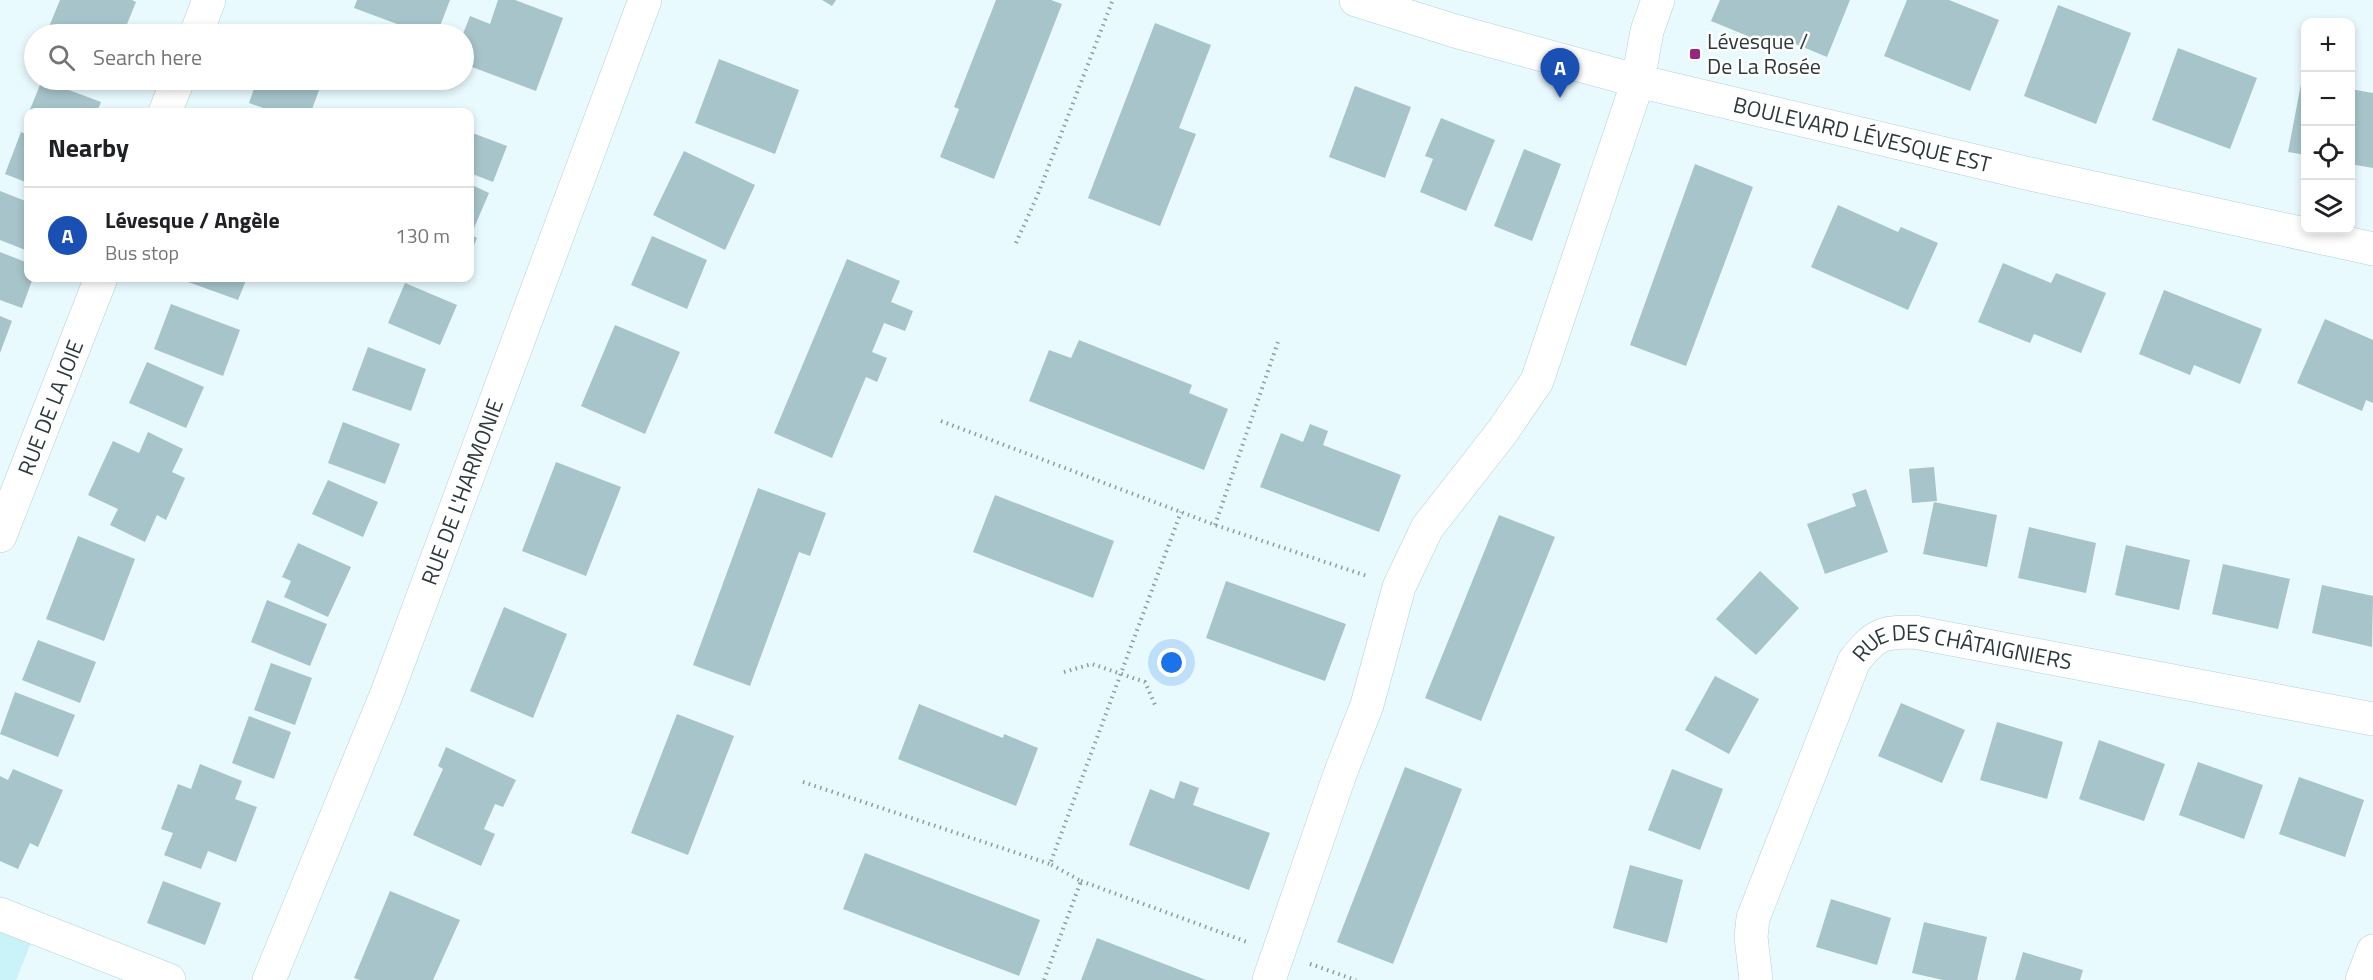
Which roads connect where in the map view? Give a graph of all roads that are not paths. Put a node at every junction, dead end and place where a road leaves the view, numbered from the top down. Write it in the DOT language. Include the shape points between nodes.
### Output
graph roads {
  1 [pos="209,0"];
  2 [pos="645,0"];
  3 [pos="1356,0"];
  4 [pos="1658,0"];
  5 [pos="199,24"];
  6 [pos="1638,81"];
  7 [pos="174,90"];
  8 [pos="167,108"];
  9 [pos="2373,249"];
  10 [pos="99,282"];
  11 [pos="0,536"];
  12 [pos="2373,719"];
  13 [pos="0,914"];
  14 [pos="2373,951"];
  15 [pos="1274,967"];
  16 [pos="169,980"];
  17 [pos="269,980"];
  18 [pos="1756,980"];
  19 [pos="2362,980"];
  1 -- 5 [label="street"];
  2 -- 17 [label="street, RUE DE L'HARMONIE" via="387,693"];
  3 -- 6 [label="street, BOULEVARD LÉVESQUE EST"];
  4 -- 6 [label="street" via="1647,32"];
  6 -- 9 [label="street, BOULEVARD LÉVESQUE EST" via="2030,174"];
  6 -- 15 [label="street" via="1537,381 1503,432 1427,528 1399,587 1367,705"];
  7 -- 8 [label="street"];
  10 -- 11 [label="street, RUE DE LA JOIE"];
  12 -- 18 [label="street, RUE DES CHÂTAIGNIERS" via="1914,632 1880,635 1854,662 1753,918 1750,937"];
  13 -- 16 [label="street"];
  14 -- 19 [label="street"];
}
